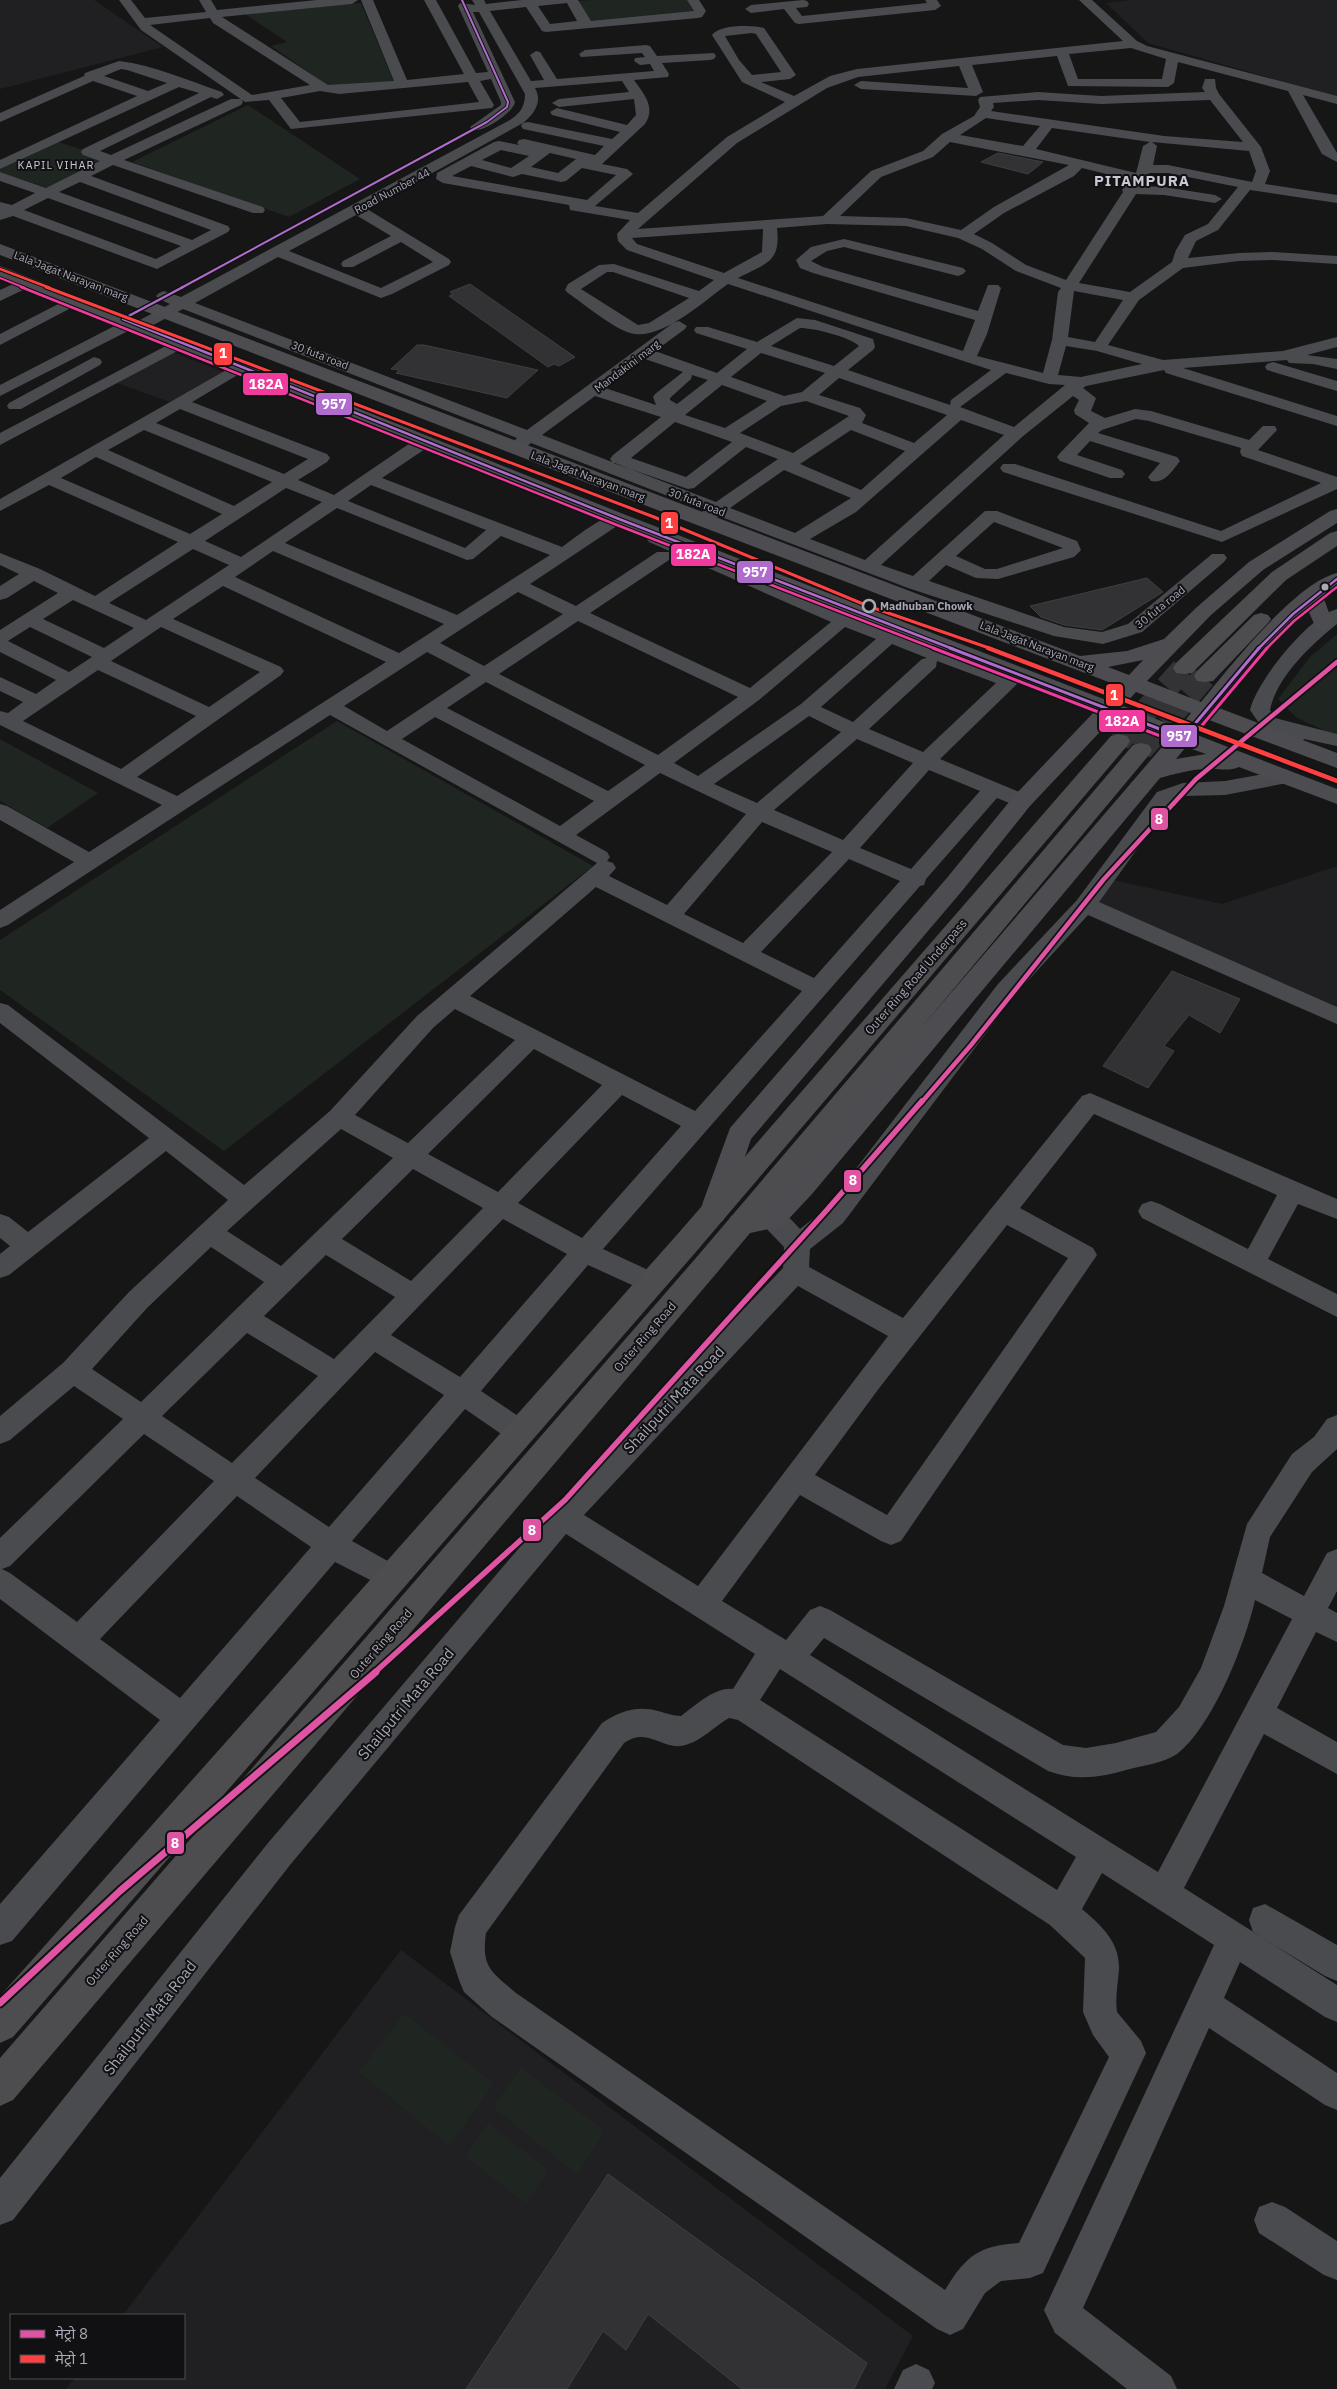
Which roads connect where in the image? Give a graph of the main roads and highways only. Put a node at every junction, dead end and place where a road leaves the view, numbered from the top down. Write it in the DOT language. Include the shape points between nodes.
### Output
graph roads {
  1 [pos="0,249"];
  2 [pos="0,271"];
  3 [pos="1337,515"];
  4 [pos="1337,537"];
  5 [pos="1337,556"];
  6 [pos="1337,578"];
  7 [pos="1312,594"];
  8 [pos="1330,620"];
  9 [pos="1172,643"];
  10 [pos="1078,661"];
  11 [pos="1184,668"];
  12 [pos="1205,676"];
  13 [pos="1134,683"];
  14 [pos="1068,693"];
  15 [pos="1110,710"];
  16 [pos="1206,711"];
  17 [pos="1082,737"];
  18 [pos="1183,738"];
  19 [pos="1130,746"];
  20 [pos="1337,761"];
  21 [pos="1264,769"];
  22 [pos="1152,773"];
  23 [pos="1337,797"];
  24 [pos="954,885"];
  25 [pos="742,1218"];
  26 [pos="0,2024"];
  27 [pos="0,2087"];
  1 -- 10 [label="main road, Lala Jagat Narayan marg" via="159,305 521,442"];
  2 -- 14 [label="main road, Lala Jagat Narayan marg" via="1012,677"];
  3 -- 9 [label="main road" via="1256,566"];
  4 -- 11 [label="highway" via="1279,576"];
  5 -- 12 [label="highway" via="1295,584"];
  6 -- 7 [label="main road"];
  7 -- 8 [label="main road"];
  7 -- 16 [label="main road" via="1264,641"];
  9 -- 10 [label="main road" via="1109,662"];
  9 -- 13 [label="main road"];
  10 -- 13 [label="main road, Lala Jagat Narayan marg"];
  13 -- 15 [label="main road"];
  13 -- 16 [label="main road, Lala Jagat Narayan marg"];
  14 -- 15 [label="main road, Lala Jagat Narayan marg"];
  14 -- 17 [label="main road" via="1083,714"];
  15 -- 17 [label="main road"];
  15 -- 18 [label="main road, Lala Jagat Narayan marg"];
  16 -- 18 [label="main road"];
  16 -- 20 [label="main road, Lala Jagat Narayan marg" via="1295,737"];
  17 -- 24 [label="main road" via="1022,801"];
  18 -- 21 [label="main road, Lala Jagat Narayan marg"];
  18 -- 22 [label="main road"];
  19 -- 25 [label="highway, Outer Ring Road Underpass"];
  21 -- 22 [label="main road" via="1218,761 1190,762"];
  21 -- 23 [label="main road"];
  22 -- 24 [label="main road" via="1157,750 1154,744 1120,730 1109,729 1098,734 982,863"];
  22 -- 25 [label="main road" via="802,1186"];
  24 -- 25 [label="main road" via="739,1135"];
  25 -- 26 [label="highway" via="652,1283"];
  25 -- 27 [label="highway, Outer Ring Road"];
}
